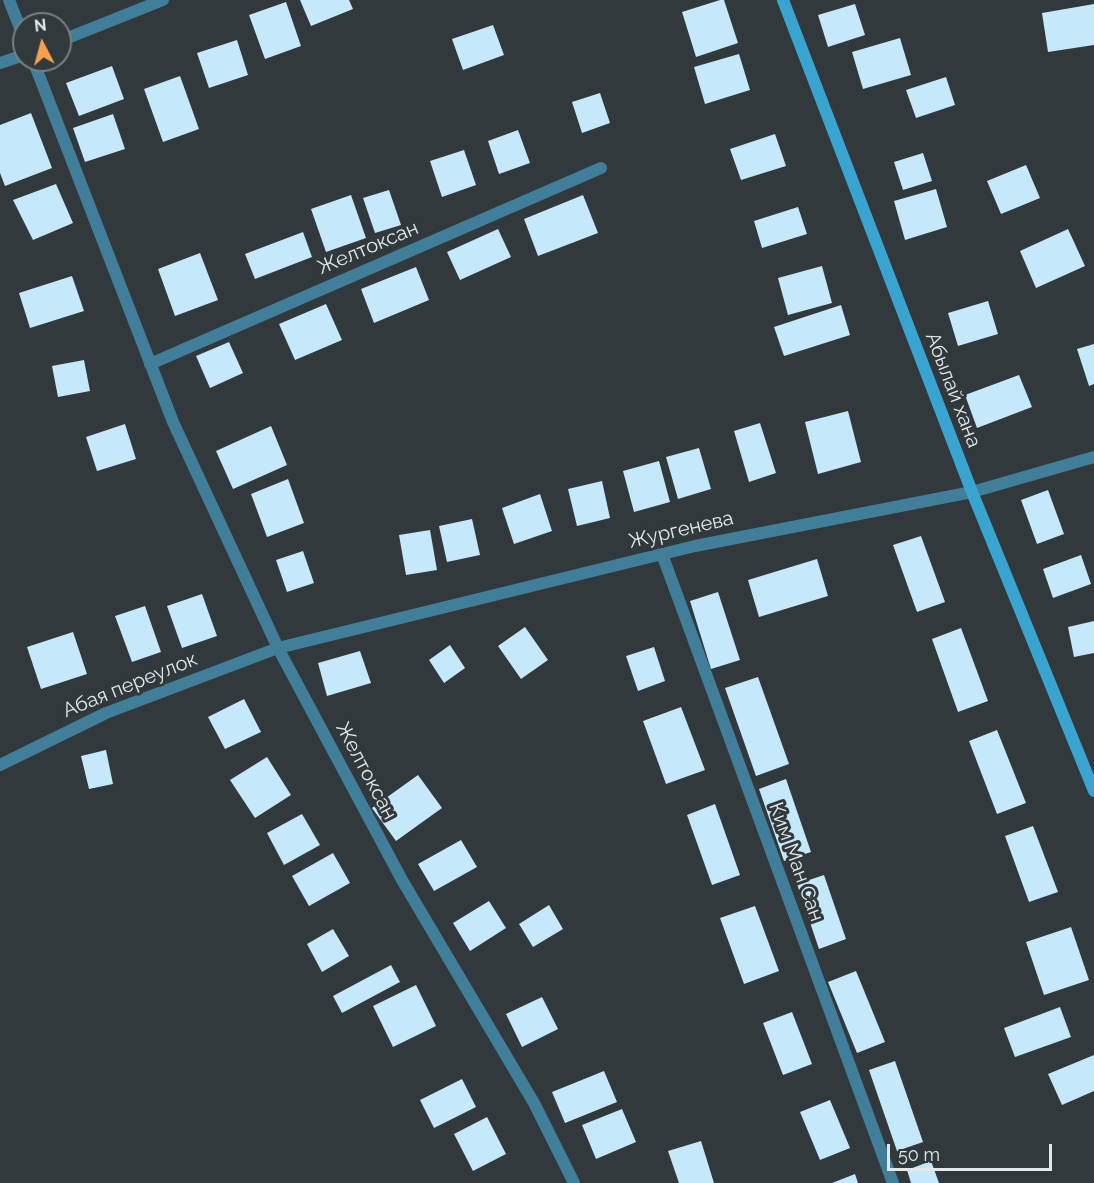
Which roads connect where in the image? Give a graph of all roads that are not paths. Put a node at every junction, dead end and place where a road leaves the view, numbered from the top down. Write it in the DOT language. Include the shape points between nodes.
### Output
graph roads {
  1 [pos="163,0"];
  2 [pos="783,0"];
  3 [pos="72,36"];
  4 [pos="38,72"];
  5 [pos="601,168"];
  6 [pos="150,364"];
  7 [pos="1094,457"];
  8 [pos="972,492"];
  9 [pos="662,554"];
  10 [pos="278,648"];
  11 [pos="0,765"];
  12 [pos="1094,791"];
  13 [pos="574,1183"];
  14 [pos="893,1183"];
  1 -- 3 [label="street"];
  2 -- 8 [label="main road, Абылай хана"];
  4 -- 6 [label="street, Желтоксан"];
  5 -- 6 [label="street, Желтоксан"];
  6 -- 10 [label="street, Желтоксан"];
  7 -- 8 [label="street, Жургенева"];
  8 -- 9 [label="street, Жургенева"];
  8 -- 12 [label="main road, Абылай хана"];
  9 -- 10 [label="street, Жургенева"];
  9 -- 14 [label="street, Ким Ман Сан"];
  10 -- 11 [label="street, Абая переулок" via="106,713"];
  10 -- 13 [label="street, Желтоксан" via="402,880 534,1103"];
}
